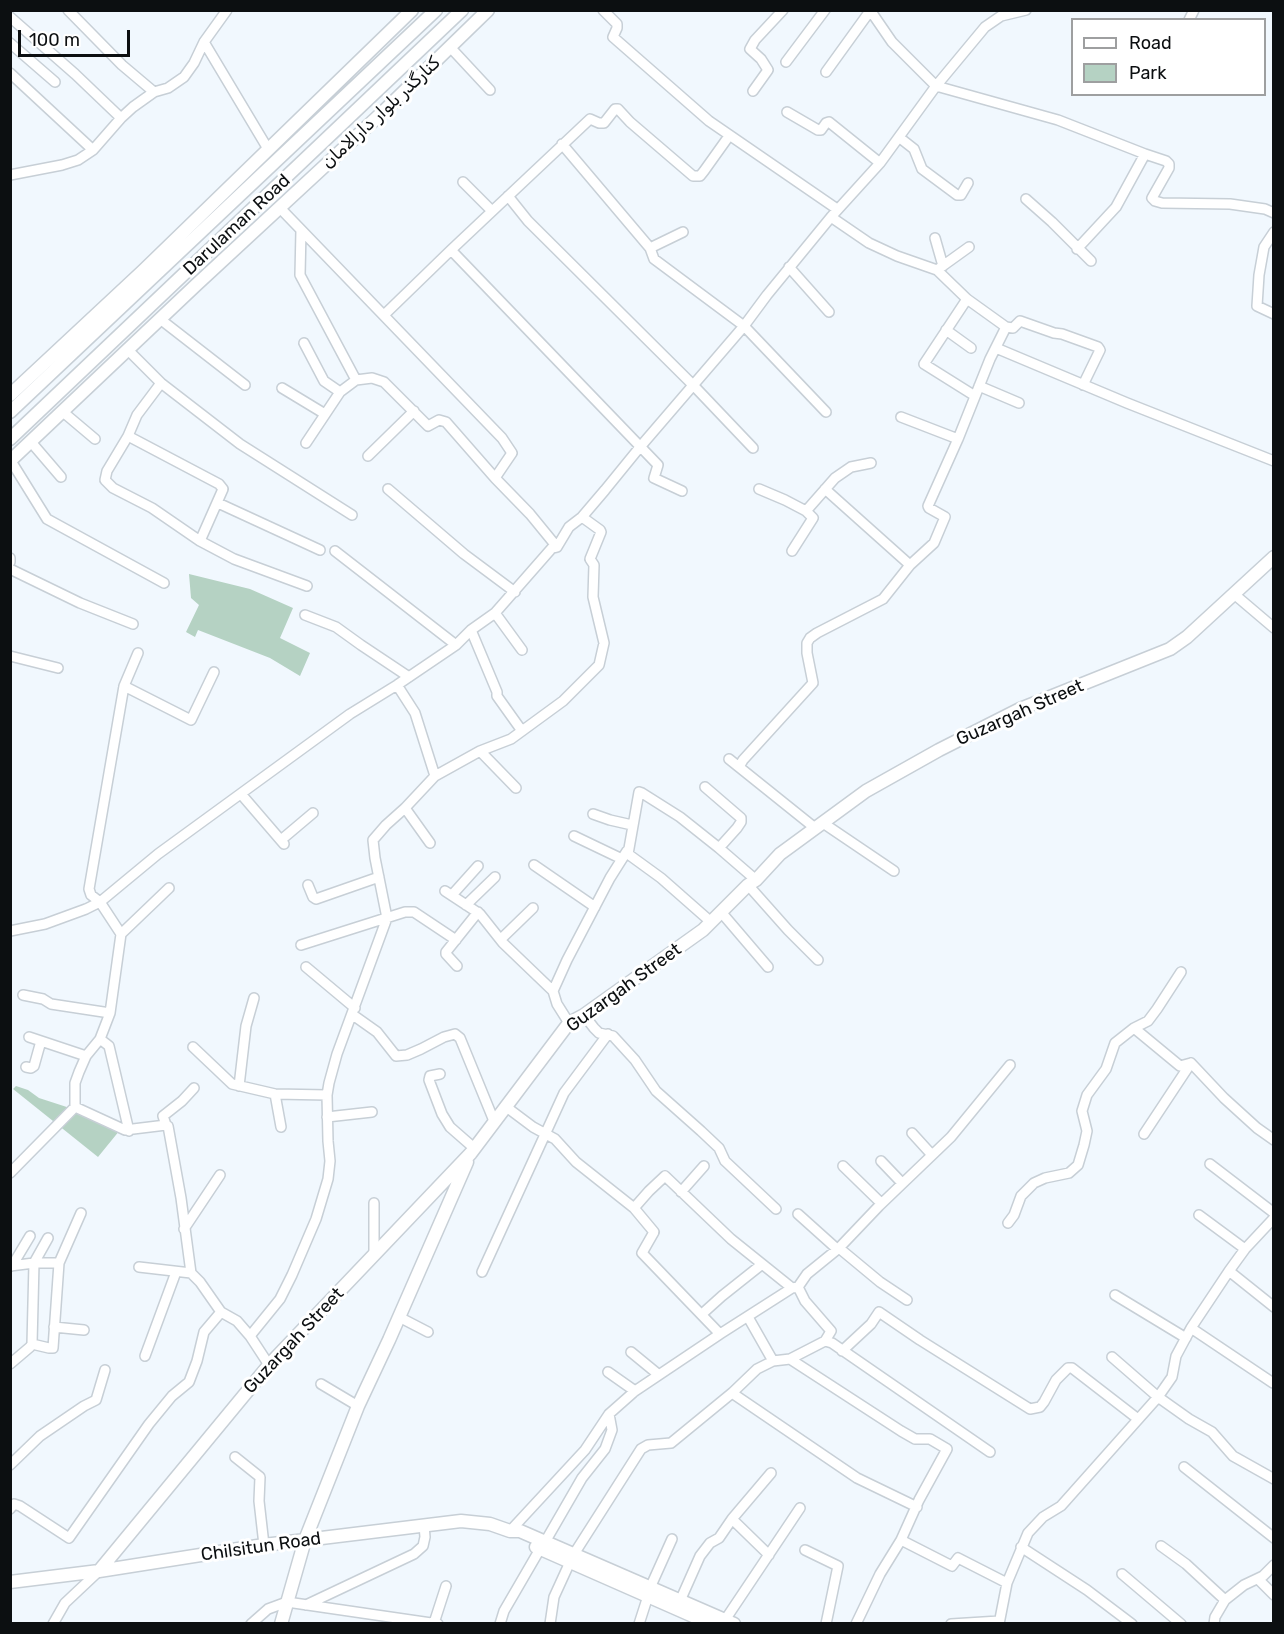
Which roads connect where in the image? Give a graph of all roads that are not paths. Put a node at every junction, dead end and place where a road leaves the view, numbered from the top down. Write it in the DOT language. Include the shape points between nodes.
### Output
graph roads {
  1 [pos="68,10"];
  2 [pos="227,10"];
  3 [pos="436,10"];
  4 [pos="462,10"];
  5 [pos="488,10"];
  6 [pos="603,10"];
  7 [pos="783,10"];
  8 [pos="825,10"];
  9 [pos="1026,10"];
  10 [pos="870,11"];
  11 [pos="408,12"];
  12 [pos="10,17"];
  13 [pos="204,42"];
  14 [pos="10,43"];
  15 [pos="450,47"];
  16 [pos="786,62"];
  17 [pos="10,72"];
  18 [pos="826,72"];
  19 [pos="55,82"];
  20 [pos="936,86"];
  21 [pos="490,90"];
  22 [pos="753,91"];
  23 [pos="154,92"];
  24 [pos="787,112"];
  25 [pos="120,118"];
  26 [pos="729,136"];
  27 [pos="900,138"];
  28 [pos="562,144"];
  29 [pos="268,149"];
  30 [pos="93,150"];
  31 [pos="1144,154"];
  32 [pos="880,164"];
  33 [pos="10,175"];
  34 [pos="463,182"];
  35 [pos="968,183"];
  36 [pos="508,196"];
  37 [pos="1026,199"];
  38 [pos="280,208"];
  39 [pos="492,211"];
  40 [pos="834,213"];
  41 [pos="1274,213"];
  42 [pos="301,230"];
  43 [pos="683,232"];
  44 [pos="1274,232"];
  45 [pos="935,238"];
  46 [pos="969,247"];
  47 [pos="650,248"];
  48 [pos="1077,249"];
  49 [pos="451,250"];
  50 [pos="1090,261"];
  51 [pos="789,267"];
  52 [pos="940,268"];
  53 [pos="967,299"];
  54 [pos="104,307"];
  55 [pos="829,312"];
  56 [pos="1274,314"];
  57 [pos="384,315"];
  58 [pos="113,317"];
  59 [pos="160,319"];
  60 [pos="744,326"];
  61 [pos="1006,327"];
  62 [pos="126,330"];
  63 [pos="946,330"];
  64 [pos="304,343"];
  65 [pos="133,346"];
  66 [pos="971,348"];
  67 [pos="996,348"];
  68 [pos="356,380"];
  69 [pos="161,383"];
  70 [pos="245,385"];
  71 [pos="1083,385"];
  72 [pos="694,386"];
  73 [pos="979,386"];
  74 [pos="282,388"];
  75 [pos="340,392"];
  76 [pos="10,395"];
  77 [pos="975,396"];
  78 [pos="1019,403"];
  79 [pos="414,411"];
  80 [pos="10,412"];
  81 [pos="63,412"];
  82 [pos="826,412"];
  83 [pos="325,414"];
  84 [pos="901,417"];
  85 [pos="128,436"];
  86 [pos="10,439"];
  87 [pos="94,439"];
  88 [pos="958,439"];
  89 [pos="31,442"];
  90 [pos="306,443"];
  91 [pos="640,447"];
  92 [pos="753,448"];
  93 [pos="368,456"];
  94 [pos="11,461"];
  95 [pos="1274,461"];
  96 [pos="871,464"];
  97 [pos="61,477"];
  98 [pos="495,478"];
  99 [pos="388,489"];
  100 [pos="759,489"];
  101 [pos="825,489"];
  102 [pos="682,491"];
  103 [pos="218,503"];
  104 [pos="806,511"];
  105 [pos="352,515"];
  106 [pos="582,517"];
  107 [pos="200,541"];
  108 [pos="557,547"];
  109 [pos="320,550"];
  110 [pos="335,551"];
  111 [pos="792,551"];
  112 [pos="1274,557"];
  113 [pos="910,566"];
  114 [pos="10,569"];
  115 [pos="164,583"];
  116 [pos="307,586"];
  117 [pos="515,592"];
  118 [pos="1234,594"];
  119 [pos="495,613"];
  120 [pos="305,615"];
  121 [pos="133,624"];
  122 [pos="1274,628"];
  123 [pos="471,630"];
  124 [pos="456,645"];
  125 [pos="522,650"];
  126 [pos="138,654"];
  127 [pos="10,656"];
  128 [pos="58,668"];
  129 [pos="214,672"];
  130 [pos="410,677"];
  131 [pos="397,685"];
  132 [pos="124,686"];
  133 [pos="522,731"];
  134 [pos="480,751"];
  135 [pos="729,759"];
  136 [pos="739,767"];
  137 [pos="435,776"];
  138 [pos="705,787"];
  139 [pos="516,788"];
  140 [pos="241,794"];
  141 [pos="405,808"];
  142 [pos="313,813"];
  143 [pos="593,814"];
  144 [pos="632,825"];
  145 [pos="819,826"];
  146 [pos="574,836"];
  147 [pos="430,843"];
  148 [pos="720,848"];
  149 [pos="624,855"];
  150 [pos="534,865"];
  151 [pos="478,866"];
  152 [pos="894,872"];
  153 [pos="495,876"];
  154 [pos="379,878"];
  155 [pos="752,883"];
  156 [pos="308,885"];
  157 [pos="169,888"];
  158 [pos="100,902"];
  159 [pos="466,905"];
  160 [pos="595,907"];
  161 [pos="533,908"];
  162 [pos="478,912"];
  163 [pos="722,912"];
  164 [pos="387,918"];
  165 [pos="711,922"];
  166 [pos="10,931"];
  167 [pos="121,934"];
  168 [pos="456,939"];
  169 [pos="501,939"];
  170 [pos="301,945"];
  171 [pos="818,960"];
  172 [pos="457,966"];
  173 [pos="306,967"];
  174 [pos="768,967"];
  175 [pos="1182,972"];
  176 [pos="553,991"];
  177 [pos="24,995"];
  178 [pos="254,998"];
  179 [pos="354,1011"];
  180 [pos="110,1013"];
  181 [pos="584,1015"];
  182 [pos="569,1023"];
  183 [pos="1134,1028"];
  184 [pos="608,1034"];
  185 [pos="28,1037"];
  186 [pos="100,1039"];
  187 [pos="41,1041"];
  188 [pos="193,1047"];
  189 [pos="86,1056"];
  190 [pos="1191,1063"];
  191 [pos="1010,1065"];
  192 [pos="26,1067"];
  193 [pos="440,1074"];
  194 [pos="239,1086"];
  195 [pos="194,1088"];
  196 [pos="275,1094"];
  197 [pos="327,1095"];
  198 [pos="505,1106"];
  199 [pos="75,1107"];
  200 [pos="372,1112"];
  201 [pos="327,1117"];
  202 [pos="494,1122"];
  203 [pos="166,1125"];
  204 [pos="281,1127"];
  205 [pos="129,1131"];
  206 [pos="912,1133"];
  207 [pos="544,1134"];
  208 [pos="1144,1134"];
  209 [pos="1274,1140"];
  210 [pos="473,1150"];
  211 [pos="932,1155"];
  212 [pos="881,1161"];
  213 [pos="1210,1164"];
  214 [pos="704,1166"];
  215 [pos="843,1166"];
  216 [pos="10,1173"];
  217 [pos="220,1175"];
  218 [pos="902,1183"];
  219 [pos="681,1192"];
  220 [pos="374,1203"];
  221 [pos="881,1203"];
  222 [pos="634,1208"];
  223 [pos="776,1209"];
  224 [pos="81,1213"];
  225 [pos="798,1214"];
  226 [pos="1199,1215"];
  227 [pos="1273,1218"];
  228 [pos="1008,1223"];
  229 [pos="184,1229"];
  230 [pos="30,1236"];
  231 [pos="48,1239"];
  232 [pos="838,1248"];
  233 [pos="1245,1249"];
  234 [pos="374,1255"];
  235 [pos="34,1263"];
  236 [pos="59,1263"];
  237 [pos="761,1265"];
  238 [pos="11,1266"];
  239 [pos="139,1267"];
  240 [pos="1229,1271"];
  241 [pos="176,1272"];
  242 [pos="482,1272"];
  243 [pos="191,1273"];
  244 [pos="795,1288"];
  245 [pos="1115,1295"];
  246 [pos="906,1300"];
  247 [pos="1274,1306"];
  248 [pos="220,1312"];
  249 [pos="702,1314"];
  250 [pos="399,1317"];
  251 [pos="748,1317"];
  252 [pos="54,1327"];
  253 [pos="1191,1328"];
  254 [pos="84,1330"];
  255 [pos="428,1332"];
  256 [pos="720,1334"];
  257 [pos="250,1336"];
  258 [pos="1186,1338"];
  259 [pos="825,1341"];
  260 [pos="32,1344"];
  261 [pos="842,1351"];
  262 [pos="631,1352"];
  263 [pos="145,1356"];
  264 [pos="1112,1358"];
  265 [pos="790,1359"];
  266 [pos="773,1361"];
  267 [pos="10,1364"];
  268 [pos="269,1365"];
  269 [pos="105,1370"];
  270 [pos="608,1372"];
  271 [pos="659,1375"];
  272 [pos="1273,1383"];
  273 [pos="321,1384"];
  274 [pos="635,1391"];
  275 [pos="732,1393"];
  276 [pos="1158,1397"];
  277 [pos="358,1406"];
  278 [pos="609,1414"];
  279 [pos="1138,1419"];
  280 [pos="990,1452"];
  281 [pos="235,1457"];
  282 [pos="10,1465"];
  283 [pos="1184,1467"];
  284 [pos="771,1473"];
  285 [pos="1274,1479"];
  286 [pos="917,1507"];
  287 [pos="800,1508"];
  288 [pos="10,1509"];
  289 [pos="732,1519"];
  290 [pos="424,1525"];
  291 [pos="510,1531"];
  292 [pos="1274,1538"];
  293 [pos="672,1539"];
  294 [pos="305,1540"];
  295 [pos="901,1540"];
  296 [pos="264,1545"];
  297 [pos="542,1545"];
  298 [pos="1161,1546"];
  299 [pos="1021,1547"];
  300 [pos="805,1550"];
  301 [pos="769,1555"];
  302 [pos="572,1558"];
  303 [pos="1274,1565"];
  304 [pos="99,1571"];
  305 [pos="1122,1574"];
  306 [pos="1257,1579"];
  307 [pos="10,1582"];
  308 [pos="1007,1583"];
  309 [pos="446,1586"];
  310 [pos="649,1592"];
  311 [pos="1274,1595"];
  312 [pos="1225,1599"];
  313 [pos="680,1600"];
  314 [pos="287,1602"];
  315 [pos="306,1605"];
  316 [pos="392,1620"];
  317 [pos="730,1622"];
  318 [pos="999,1622"];
  319 [pos="53,1623"];
  320 [pos="250,1623"];
  321 [pos="280,1623"];
  322 [pos="436,1623"];
  323 [pos="500,1623"];
  324 [pos="550,1623"];
  325 [pos="639,1623"];
  326 [pos="711,1623"];
  327 [pos="826,1623"];
  328 [pos="855,1623"];
  329 [pos="951,1623"];
  330 [pos="1132,1623"];
  331 [pos="1181,1623"];
  332 [pos="1214,1623"];
  1 -- 23 [label="street"];
  2 -- 13 [label="street"];
  3 -- 58 [label="street, Darulaman Road"];
  4 -- 62 [label="street, Darulaman Road"];
  5 -- 15 [label="street, کنارگذر بلوار دارالامان"];
  6 -- 26 [label="street" via="617,24 613,37"];
  7 -- 22 [label="street" via="750,49 768,70"];
  8 -- 16 [label="street"];
  9 -- 20 [label="street" via="1001,16 985,27"];
  10 -- 18 [label="street"];
  10 -- 20 [label="street" via="892,42"];
  11 -- 29 [label="street"];
  12 -- 25 [label="street"];
  13 -- 23 [label="street" via="184,77"];
  13 -- 29 [label="street"];
  14 -- 19 [label="street"];
  15 -- 21 [label="street"];
  15 -- 38 [label="street, کنارگذر بلوار دارالامان"];
  17 -- 30 [label="street"];
  20 -- 27 [label="street"];
  20 -- 31 [label="street" via="1058,120"];
  23 -- 25 [label="street"];
  24 -- 32 [label="street" via="818,130 829,122"];
  25 -- 30 [label="street"];
  26 -- 28 [label="street" via="700,176 693,176 618,109 602,124 590,119"];
  26 -- 40 [label="street"];
  27 -- 32 [label="street"];
  27 -- 35 [label="street" via="914,149 922,169 959,196"];
  28 -- 36 [label="street"];
  28 -- 47 [label="street"];
  29 -- 54 [label="street"];
  30 -- 33 [label="street" via="78,160"];
  31 -- 41 [label="street" via="1169,164 1152,198 1155,201 1230,204"];
  31 -- 48 [label="street" via="1116,207"];
  32 -- 40 [label="street"];
  34 -- 39 [label="street"];
  36 -- 39 [label="street"];
  36 -- 72 [label="street" via="528,221"];
  37 -- 48 [label="street"];
  38 -- 42 [label="street"];
  38 -- 59 [label="street, کنارگذر بلوار دارالامان"];
  39 -- 49 [label="street"];
  40 -- 51 [label="street"];
  40 -- 52 [label="street" via="869,243"];
  42 -- 57 [label="street"];
  42 -- 68 [label="street" via="300,275"];
  43 -- 47 [label="street"];
  44 -- 56 [label="street" via="1264,247 1257,306"];
  45 -- 52 [label="street"];
  46 -- 52 [label="street"];
  47 -- 60 [label="street" via="654,259"];
  48 -- 50 [label="street"];
  49 -- 57 [label="street"];
  49 -- 91 [label="street"];
  51 -- 55 [label="street"];
  51 -- 60 [label="street"];
  52 -- 53 [label="street"];
  53 -- 61 [label="street"];
  53 -- 63 [label="street"];
  54 -- 58 [label="street"];
  54 -- 76 [label="street"];
  57 -- 98 [label="street" via="511,449"];
  58 -- 62 [label="street"];
  58 -- 80 [label="street, Darulaman Road"];
  59 -- 65 [label="street, کنارگذر بلوار دارالامان"];
  59 -- 70 [label="street"];
  60 -- 72 [label="street"];
  60 -- 82 [label="street"];
  61 -- 67 [label="street"];
  61 -- 71 [label="street" via="1013,328 1020,321 1098,347"];
  62 -- 65 [label="street"];
  62 -- 86 [label="street, Darulaman Road"];
  63 -- 66 [label="street"];
  63 -- 77 [label="street" via="924,364"];
  64 -- 75 [label="street" via="324,381"];
  65 -- 69 [label="street"];
  65 -- 81 [label="street, کنارگذر بلوار دارالامان"];
  67 -- 71 [label="street"];
  67 -- 73 [label="street"];
  68 -- 75 [label="street"];
  68 -- 79 [label="street" via="372,378 384,382"];
  69 -- 85 [label="street" via="136,415"];
  69 -- 105 [label="street" via="240,444"];
  71 -- 95 [label="street"];
  72 -- 91 [label="street"];
  72 -- 92 [label="street"];
  73 -- 77 [label="street"];
  73 -- 78 [label="street"];
  74 -- 83 [label="street"];
  75 -- 83 [label="street"];
  77 -- 88 [label="street"];
  79 -- 93 [label="street"];
  79 -- 98 [label="street" via="428,426 439,420 446,422"];
  81 -- 87 [label="street"];
  81 -- 89 [label="street, کنارگذر بلوار دارالامان"];
  83 -- 90 [label="street"];
  84 -- 88 [label="street"];
  85 -- 103 [label="street" via="219,484 224,489"];
  85 -- 107 [label="street" via="105,480"];
  88 -- 113 [label="street" via="928,506 945,520 934,543"];
  89 -- 94 [label="street, کنارگذر بلوار دارالامان"];
  89 -- 97 [label="street"];
  91 -- 102 [label="street" via="658,465 654,478"];
  91 -- 106 [label="street"];
  94 -- 115 [label="street" via="47,519"];
  96 -- 101 [label="street" via="851,467"];
  98 -- 108 [label="street"];
  99 -- 117 [label="street" via="464,555"];
  100 -- 104 [label="street"];
  101 -- 104 [label="street"];
  101 -- 113 [label="street"];
  103 -- 107 [label="street"];
  103 -- 109 [label="street"];
  104 -- 111 [label="street" via="813,521"];
  106 -- 108 [label="street" via="569,527"];
  106 -- 133 [label="street" via="601,532 590,559 594,565 593,597 604,643 599,665 566,699"];
  107 -- 116 [label="street" via="244,564"];
  108 -- 117 [label="street"];
  110 -- 124 [label="street"];
  112 -- 118 [label="street, Guzargah Street"];
  113 -- 136 [label="street" via="883,599 810,638 807,653 813,682"];
  114 -- 121 [label="street"];
  117 -- 119 [label="street"];
  118 -- 122 [label="street"];
  118 -- 145 [label="street, Guzargah Street" via="1170,649 1020,709 866,791"];
  119 -- 123 [label="street"];
  119 -- 125 [label="street"];
  120 -- 130 [label="street" via="336,627"];
  123 -- 124 [label="street"];
  123 -- 133 [label="street" via="497,696"];
  124 -- 130 [label="street"];
  126 -- 132 [label="street"];
  127 -- 128 [label="street"];
  129 -- 132 [label="street" via="191,720"];
  130 -- 131 [label="street"];
  131 -- 137 [label="street" via="415,713"];
  131 -- 140 [label="street" via="350,714"];
  132 -- 158 [label="street" via="90,889"];
  133 -- 134 [label="street"];
  134 -- 137 [label="street"];
  134 -- 139 [label="street"];
  135 -- 136 [label="street"];
  136 -- 145 [label="street"];
  137 -- 141 [label="street"];
  138 -- 148 [label="street" via="741,818"];
  140 -- 142 [label="street" via="282,842"];
  140 -- 158 [label="street"];
  141 -- 147 [label="street"];
  141 -- 154 [label="street" via="373,840"];
  143 -- 144 [label="street"];
  144 -- 148 [label="street" via="639,792"];
  144 -- 149 [label="street"];
  145 -- 152 [label="street"];
  145 -- 155 [label="street, Guzargah Street" via="780,854"];
  146 -- 149 [label="street"];
  148 -- 155 [label="street"];
  149 -- 160 [label="street"];
  149 -- 165 [label="street" via="661,878"];
  150 -- 160 [label="street"];
  151 -- 159 [label="street" via="449,893"];
  153 -- 159 [label="street"];
  154 -- 156 [label="street" via="316,899"];
  154 -- 164 [label="street"];
  155 -- 163 [label="street, Guzargah Street"];
  155 -- 171 [label="street" via="788,930"];
  157 -- 167 [label="street"];
  158 -- 166 [label="street" via="45,924"];
  158 -- 167 [label="street"];
  159 -- 162 [label="street"];
  160 -- 176 [label="street"];
  161 -- 169 [label="street"];
  162 -- 168 [label="street"];
  162 -- 169 [label="street"];
  163 -- 165 [label="street, Guzargah Street"];
  163 -- 174 [label="street"];
  164 -- 168 [label="street" via="414,912"];
  164 -- 170 [label="street"];
  164 -- 179 [label="street"];
  165 -- 181 [label="street, Guzargah Street"];
  167 -- 180 [label="street"];
  168 -- 172 [label="street" via="445,953"];
  169 -- 176 [label="street"];
  173 -- 179 [label="street"];
  175 -- 183 [label="street" via="1148,1021"];
  176 -- 182 [label="street"];
  177 -- 180 [label="street" via="51,1004"];
  178 -- 194 [label="street" via="246,1026"];
  179 -- 197 [label="street" via="337,1054"];
  179 -- 202 [label="street" via="396,1056 455,1034"];
  180 -- 186 [label="street"];
  181 -- 182 [label="street, Guzargah Street"];
  181 -- 184 [label="street" via="599,1033"];
  182 -- 198 [label="street, Guzargah Street"];
  183 -- 190 [label="street" via="1180,1066"];
  183 -- 228 [label="street" via="1115,1043 1106,1070 1088,1095 1082,1111 1087,1131 1078,1165 1069,1173 1034,1183 1021,1196"];
  184 -- 207 [label="street" via="564,1093"];
  184 -- 223 [label="street" via="635,1060 656,1091 719,1148 725,1161"];
  185 -- 187 [label="street"];
  186 -- 189 [label="street"];
  186 -- 205 [label="street" via="109,1046"];
  187 -- 189 [label="street"];
  187 -- 192 [label="street" via="34,1066"];
  188 -- 194 [label="street" via="232,1084"];
  189 -- 199 [label="street" via="75,1083"];
  190 -- 208 [label="street"];
  190 -- 209 [label="street" via="1224,1098"];
  191 -- 211 [label="street"];
  193 -- 210 [label="street" via="430,1076 429,1080 442,1114"];
  194 -- 196 [label="street"];
  195 -- 203 [label="street" via="164,1115"];
  196 -- 197 [label="street"];
  196 -- 204 [label="street"];
  197 -- 201 [label="street"];
  198 -- 202 [label="street, Guzargah Street"];
  198 -- 207 [label="street"];
  199 -- 205 [label="street"];
  199 -- 216 [label="street"];
  200 -- 201 [label="street"];
  201 -- 257 [label="street" via="330,1161 316,1219 280,1299"];
  202 -- 210 [label="street, Guzargah Street"];
  203 -- 205 [label="street"];
  203 -- 229 [label="street"];
  206 -- 211 [label="street"];
  207 -- 222 [label="street" via="555,1139 576,1162"];
  207 -- 242 [label="street"];
  210 -- 234 [label="street, Guzargah Street"];
  210 -- 250 [label="street"];
  211 -- 218 [label="street"];
  212 -- 218 [label="street"];
  213 -- 227 [label="street"];
  214 -- 219 [label="street"];
  215 -- 221 [label="street"];
  217 -- 229 [label="street"];
  218 -- 221 [label="street"];
  219 -- 222 [label="street" via="665,1176"];
  219 -- 237 [label="street"];
  220 -- 234 [label="street"];
  221 -- 232 [label="street"];
  222 -- 249 [label="street" via="654,1232 642,1253"];
  224 -- 236 [label="street"];
  225 -- 232 [label="street"];
  226 -- 233 [label="street"];
  227 -- 233 [label="street"];
  229 -- 243 [label="street"];
  230 -- 238 [label="street"];
  231 -- 235 [label="street"];
  232 -- 244 [label="street"];
  232 -- 246 [label="street"];
  233 -- 240 [label="street"];
  234 -- 268 [label="street, Guzargah Street"];
  235 -- 236 [label="street"];
  235 -- 238 [label="street"];
  235 -- 260 [label="street"];
  236 -- 252 [label="street"];
  237 -- 244 [label="street"];
  237 -- 249 [label="street"];
  239 -- 241 [label="street"];
  240 -- 247 [label="street"];
  240 -- 253 [label="street"];
  241 -- 243 [label="street"];
  241 -- 263 [label="street"];
  243 -- 248 [label="street"];
  244 -- 251 [label="street"];
  244 -- 259 [label="street" via="831,1331"];
  245 -- 258 [label="street"];
  248 -- 257 [label="street"];
  248 -- 288 [label="street" via="204,1332 189,1382 149,1424 69,1538 20,1506 14,1504"];
  249 -- 256 [label="street"];
  250 -- 255 [label="street"];
  250 -- 277 [label="street"];
  251 -- 256 [label="street"];
  251 -- 266 [label="street"];
  252 -- 254 [label="street"];
  252 -- 260 [label="street" via="53,1348"];
  253 -- 258 [label="street"];
  253 -- 272 [label="street"];
  256 -- 271 [label="street"];
  257 -- 268 [label="street"];
  258 -- 276 [label="street" via="1176,1356 1172,1377"];
  259 -- 261 [label="street"];
  259 -- 265 [label="street"];
  260 -- 267 [label="street"];
  261 -- 279 [label="street" via="879,1312 1030,1409 1040,1407 1056,1380 1072,1368"];
  261 -- 280 [label="street"];
  262 -- 271 [label="street"];
  264 -- 276 [label="street"];
  265 -- 266 [label="street"];
  265 -- 286 [label="street" via="901,1431 915,1439 930,1439 947,1449"];
  266 -- 275 [label="street" via="757,1369"];
  268 -- 304 [label="street, Guzargah Street"];
  269 -- 282 [label="street" via="96,1400 40,1436"];
  270 -- 274 [label="street"];
  271 -- 274 [label="street"];
  273 -- 277 [label="street"];
  274 -- 278 [label="street"];
  275 -- 286 [label="street" via="857,1478"];
  275 -- 302 [label="street" via="671,1443 648,1444 641,1449"];
  276 -- 279 [label="street"];
  276 -- 285 [label="street" via="1212,1432 1233,1456"];
  277 -- 294 [label="street"];
  278 -- 291 [label="street" via="585,1450"];
  278 -- 297 [label="street" via="612,1430 605,1449 582,1478"];
  279 -- 299 [label="street" via="1061,1506 1028,1533"];
  281 -- 296 [label="street" via="260,1477 258,1501"];
  283 -- 292 [label="street"];
  284 -- 289 [label="street"];
  286 -- 295 [label="street"];
  287 -- 301 [label="street"];
  289 -- 301 [label="street"];
  289 -- 313 [label="street" via="700,1556"];
  290 -- 291 [label="street, Chilsitun Road" via="461,1521"];
  290 -- 294 [label="street, Chilsitun Road"];
  290 -- 315 [label="street" via="423,1546 414,1554"];
  291 -- 297 [label="street, Chilsitun Road" via="520,1532"];
  293 -- 310 [label="street"];
  294 -- 296 [label="street, Chilsitun Road"];
  294 -- 314 [label="street"];
  295 -- 308 [label="street" via="952,1566 958,1558"];
  295 -- 328 [label="street"];
  296 -- 304 [label="street, Chilsitun Road"];
  297 -- 302 [label="street, Chilsitun Road"];
  297 -- 323 [label="street"];
  298 -- 312 [label="street"];
  299 -- 308 [label="street"];
  299 -- 330 [label="street"];
  300 -- 327 [label="street" via="838,1566"];
  301 -- 317 [label="street" via="752,1578"];
  302 -- 310 [label="street, Chilsitun Road"];
  302 -- 324 [label="street" via="554,1597"];
  303 -- 306 [label="street"];
  304 -- 307 [label="street, Chilsitun Road"];
  304 -- 319 [label="street" via="65,1604"];
  305 -- 331 [label="street"];
  306 -- 311 [label="street"];
  306 -- 312 [label="street"];
  308 -- 318 [label="street"];
  309 -- 322 [label="street"];
  310 -- 313 [label="street, Chilsitun Road"];
  310 -- 325 [label="street"];
  310 -- 326 [label="street, Chilsitun Road"];
  312 -- 332 [label="street"];
  313 -- 317 [label="street, Chilsitun Road"];
  314 -- 315 [label="street"];
  314 -- 320 [label="street" via="268,1609"];
  314 -- 321 [label="street"];
  315 -- 316 [label="street"];
  316 -- 322 [label="street"];
  318 -- 329 [label="street"];
}
